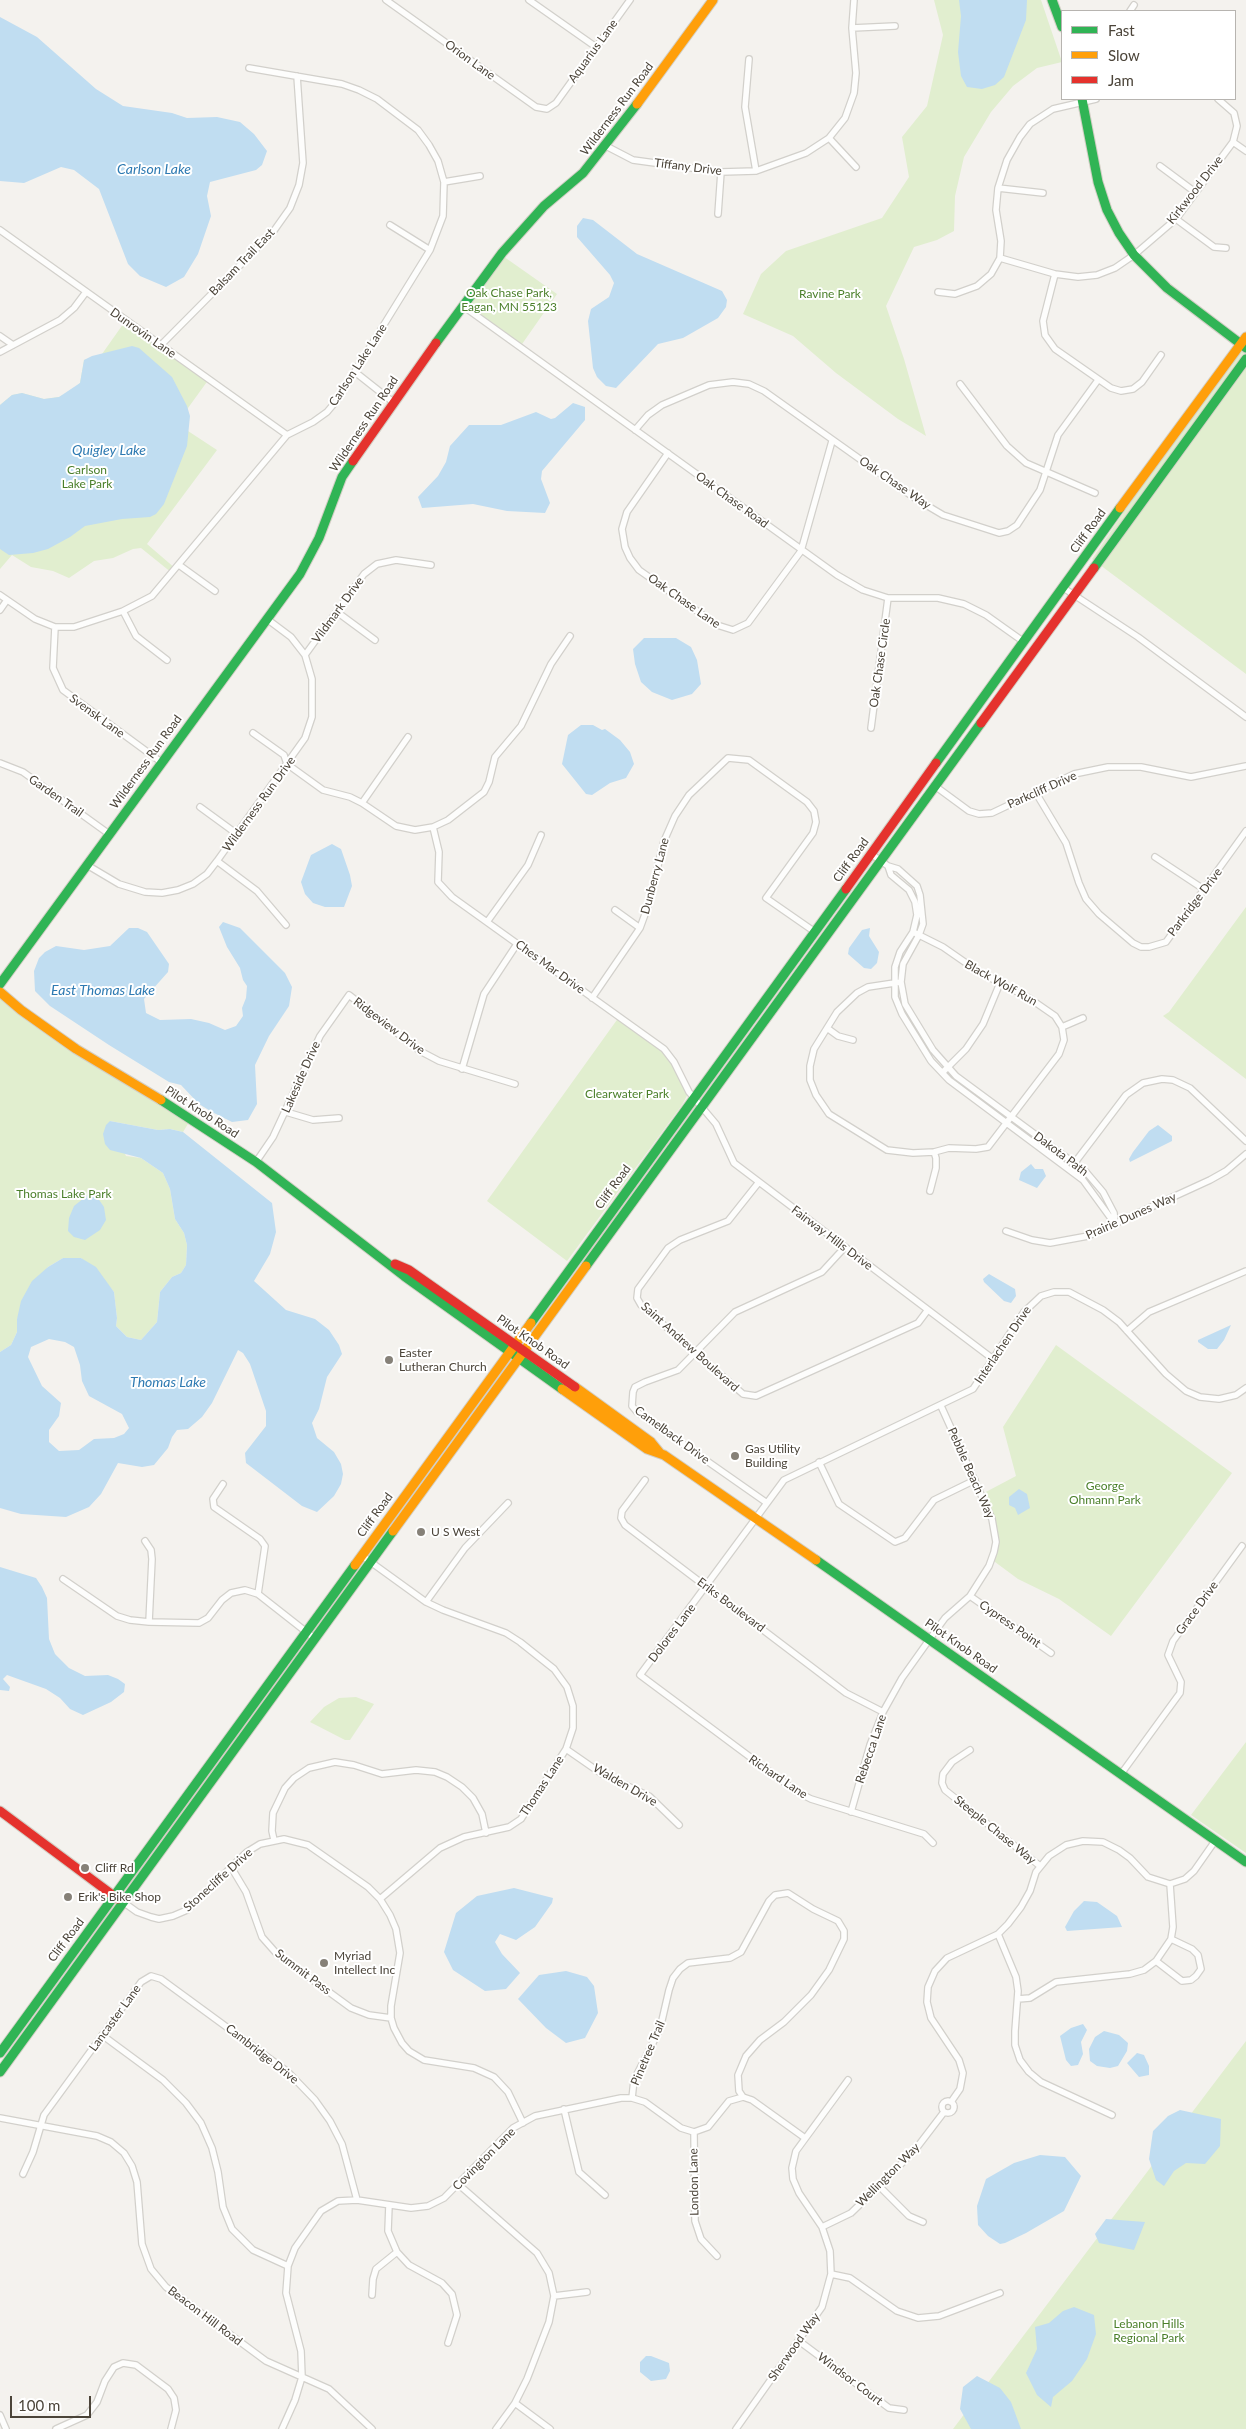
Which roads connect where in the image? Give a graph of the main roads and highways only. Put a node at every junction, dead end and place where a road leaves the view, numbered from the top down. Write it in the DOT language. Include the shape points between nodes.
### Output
graph roads {
  1 [pos="713,0"];
  2 [pos="1052,0"];
  3 [pos="1061,24"];
  4 [pos="1083,100"];
  5 [pos="1244,343"];
  6 [pos="1246,359"];
  7 [pos="0,984"];
  8 [pos="0,992"];
  9 [pos="512,1348"];
  10 [pos="521,1354"];
  11 [pos="0,1811"];
  12 [pos="1246,1862"];
  13 [pos="114,1896"];
  14 [pos="123,1902"];
  15 [pos="0,2053"];
  16 [pos="0,2072"];
  1 -- 7 [label="main road, Wilderness Run Road" via="606,146 583,173 520,230 462,306 342,477 307,563"];
  2 -- 3 [label="main road"];
  4 -- 5 [label="main road" via="1098,182 1111,218 1134,254 1167,288"];
  5 -- 9 [label="main road, Cliff Road" via="1062,587"];
  6 -- 10 [label="main road, Cliff Road" via="935,786 885,864 701,1107"];
  8 -- 9 [label="main road, Pilot Knob Road" via="76,1049 256,1162 385,1260 409,1270"];
  9 -- 10 [label="main road, Pilot Knob Road"];
  9 -- 13 [label="main road, Cliff Road"];
  10 -- 12 [label="main road, Pilot Knob Road" via="647,1449 660,1453 756,1518"];
  10 -- 14 [label="main road, Cliff Road"];
  11 -- 13 [label="main road"];
  13 -- 14 [label="main road"];
  13 -- 15 [label="main road, Cliff Road"];
  14 -- 16 [label="main road, Cliff Road"];
}
